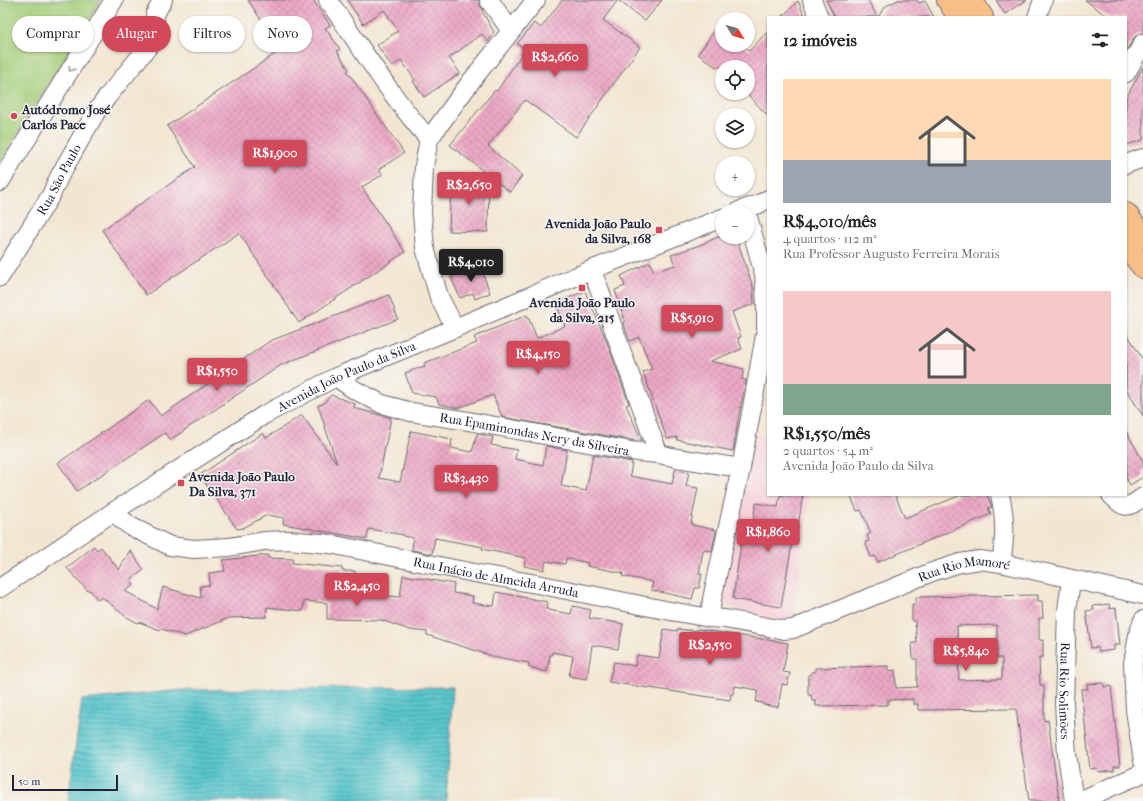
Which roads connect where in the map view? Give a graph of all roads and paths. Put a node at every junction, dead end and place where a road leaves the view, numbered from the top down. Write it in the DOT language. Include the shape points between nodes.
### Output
graph roads {
  1 [pos="114,0"];
  2 [pos="163,0"];
  3 [pos="328,0"];
  4 [pos="489,0"];
  5 [pos="536,0"];
  6 [pos="812,0"];
  7 [pos="948,0"];
  8 [pos="971,0"];
  9 [pos="1043,0"];
  10 [pos="819,16"];
  11 [pos="958,16"];
  12 [pos="981,16"];
  13 [pos="1037,16"];
  14 [pos="511,31"];
  15 [pos="1143,43"];
  16 [pos="1127,71"];
  17 [pos="429,138"];
  18 [pos="1143,158"];
  19 [pos="1127,164"];
  20 [pos="0,182"];
  21 [pos="767,200"];
  22 [pos="755,206"];
  23 [pos="1127,215"];
  24 [pos="715,221"];
  25 [pos="1143,237"];
  26 [pos="755,244"];
  27 [pos="1127,246"];
  28 [pos="1143,267"];
  29 [pos="591,270"];
  30 [pos="0,277"];
  31 [pos="455,328"];
  32 [pos="336,377"];
  33 [pos="659,454"];
  34 [pos="741,468"];
  35 [pos="1000,496"];
  36 [pos="1112,496"];
  37 [pos="1143,497"];
  38 [pos="113,512"];
  39 [pos="1001,564"];
  40 [pos="1071,580"];
  41 [pos="0,588"];
  42 [pos="1143,595"];
  43 [pos="710,618"];
  44 [pos="1143,620"];
  45 [pos="793,629"];
  46 [pos="1143,761"];
  47 [pos="1143,773"];
  48 [pos="1074,801"];
  49 [pos="1079,801"];
  1 -- 20 [label="street, one-way"];
  2 -- 30 [label="street, Rua Sāo Paulo" via="155,14 155,28 148,47 96,112"];
  3 -- 17 [label="street" via="392,93"];
  4 -- 14 [label="street"];
  5 -- 14 [label="street"];
  6 -- 10 [label="street"];
  7 -- 11 [label="main road"];
  8 -- 12 [label="main road"];
  9 -- 13 [label="street"];
  14 -- 17 [label="street"];
  15 -- 16 [label="street"];
  17 -- 31 [label="street" via="424,166 422,214 425,248 439,297"];
  18 -- 19 [label="street"];
  21 -- 22 [label="street"];
  23 -- 25 [label="main road"];
  24 -- 29 [label="street, Avenida João Paulo da Silva"];
  26 -- 34 [label="street" via="764,274 766,330"];
  27 -- 28 [label="main road"];
  29 -- 31 [label="street, Avenida João Paulo da Silva"];
  29 -- 33 [label="street"];
  31 -- 32 [label="street, Avenida João Paulo da Silva"];
  32 -- 33 [label="street, Rua Epaminondas Nery da Silveira" via="382,404 411,412"];
  32 -- 38 [label="street, Avenida João Paulo da Silva" via="264,415"];
  33 -- 34 [label="street, Rua Epaminondas Nery da Silveira"];
  34 -- 43 [label="street"];
  35 -- 39 [label="street" via="1005,534"];
  36 -- 37 [label="street" via="1126,506"];
  38 -- 41 [label="street, Avenida João Paulo da Silva"];
  38 -- 43 [label="street, Rua Inácio de Almeida Arruda" via="130,526 170,546 194,549 290,540 330,544"];
  39 -- 40 [label="street, Rua Rio Mamoré"];
  39 -- 45 [label="street, Rua Rio Mamoré" via="980,560 960,563"];
  40 -- 42 [label="street, Rua Rio Mamoré"];
  40 -- 48 [label="street, Rua Rio Solimões" via="1067,611 1064,703 1067,755"];
  43 -- 45 [label="street, Rua Inácio de Almeida Arruda" via="784,630"];
  44 -- 46 [label="street" via="1133,663 1135,710"];
  47 -- 49 [label="street"];
}
